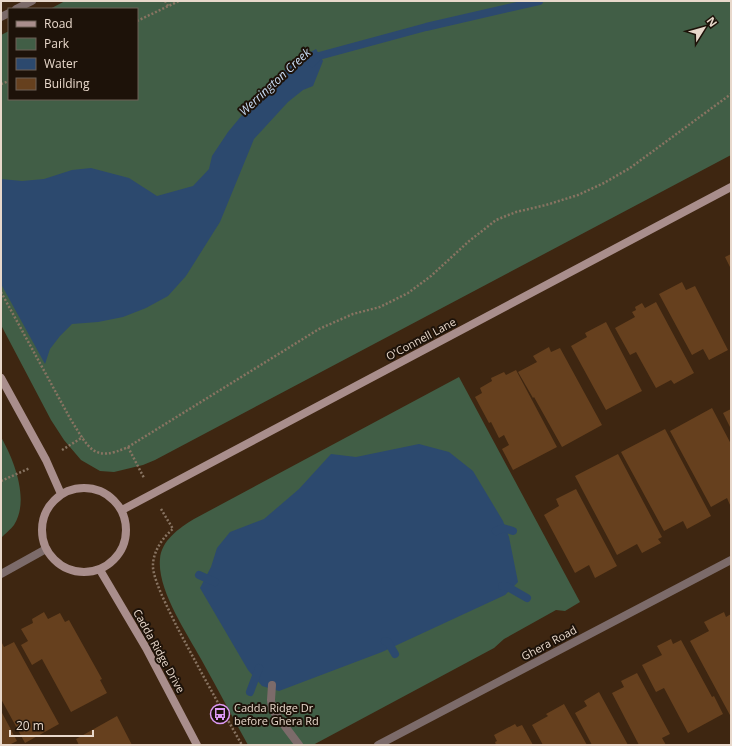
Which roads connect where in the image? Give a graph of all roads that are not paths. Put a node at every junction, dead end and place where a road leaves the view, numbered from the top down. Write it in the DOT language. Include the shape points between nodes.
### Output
graph roads {
  1 [pos="32,1"];
  2 [pos="18,8"];
  3 [pos="731,187"];
  4 [pos="1,378"];
  5 [pos="61,494"];
  6 [pos="122,510"];
  7 [pos="46,549"];
  8 [pos="731,560"];
  9 [pos="100,570"];
  10 [pos="1,574"];
  11 [pos="272,685"];
  12 [pos="197,745"];
  13 [pos="298,745"];
  14 [pos="378,745"];
  1 -- 2 [label="street"];
  3 -- 6 [label="street, O'Connell Lane"];
  4 -- 5 [label="street" via="46,460"];
  5 -- 6 [label="street" via="74,489 102,491"];
  5 -- 7 [label="street" via="45,513 42,537"];
  6 -- 9 [label="street" via="126,538 121,552 112,563"];
  7 -- 9 [label="street" via="53,560 63,568 88,573"];
  7 -- 10 [label="street"];
  8 -- 14 [label="street, Ghera Road"];
  9 -- 12 [label="street, Cadda Ridge Drive" via="146,648"];
  11 -- 13 [label="street" via="272,709"];
}
